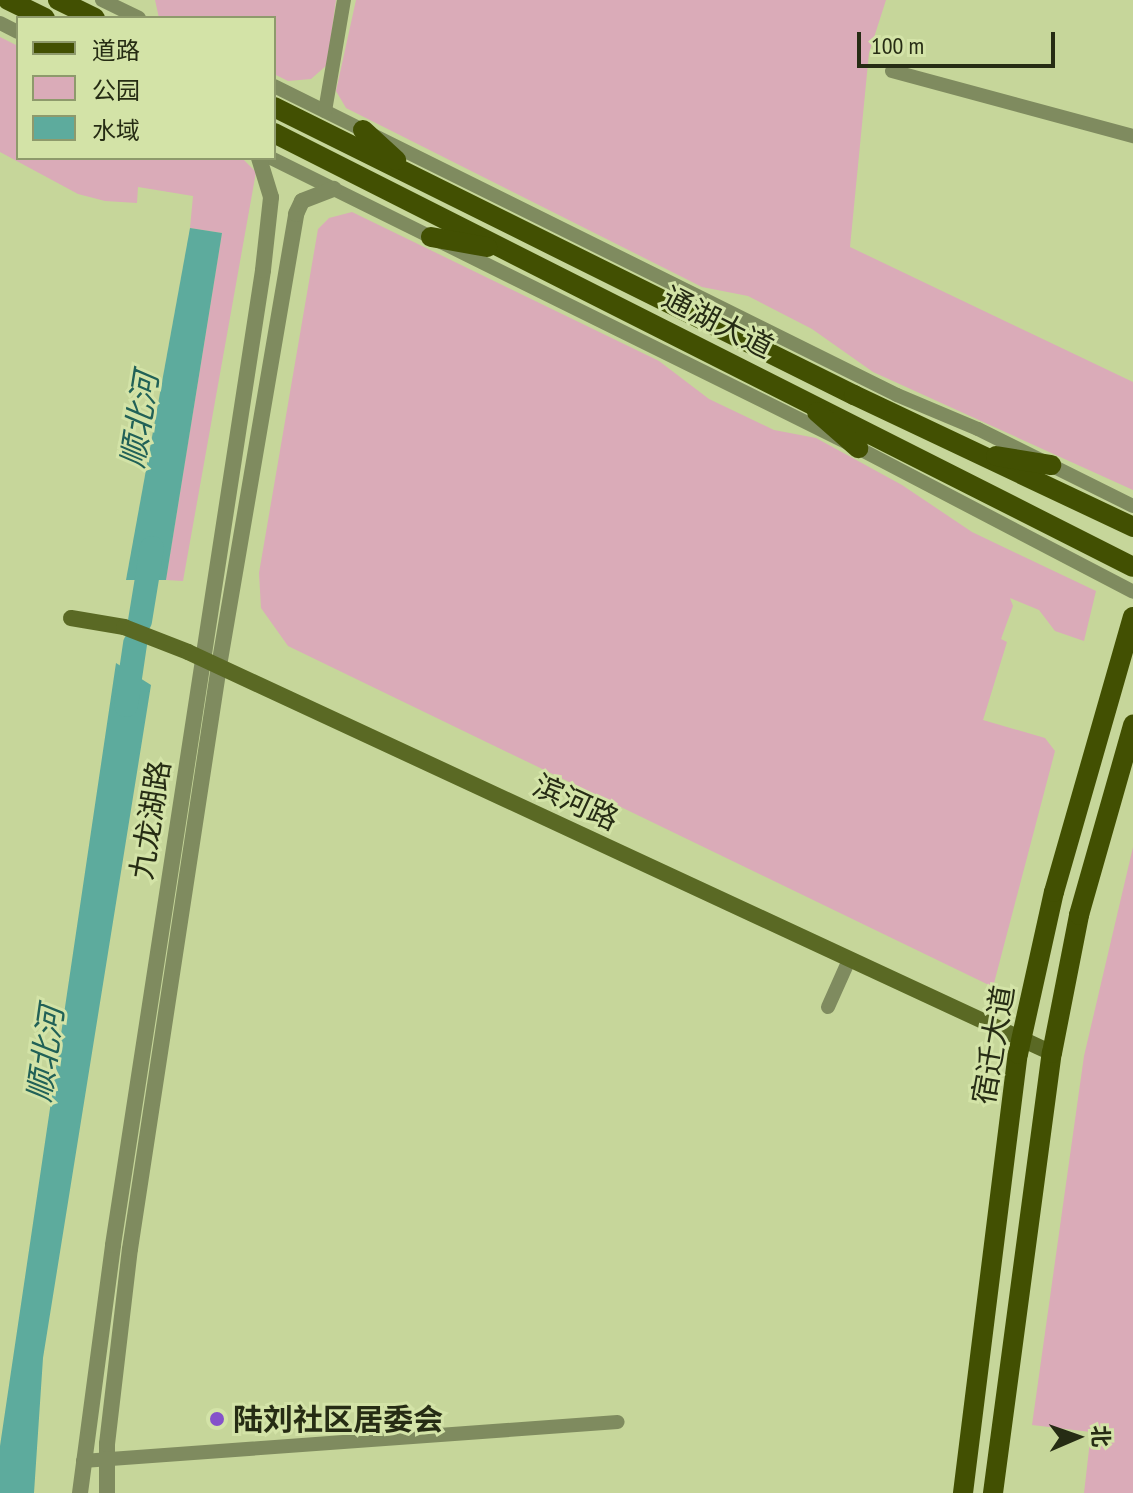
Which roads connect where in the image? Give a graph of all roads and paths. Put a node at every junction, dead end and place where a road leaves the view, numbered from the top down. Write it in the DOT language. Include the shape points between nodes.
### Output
graph roads {
  1 [pos="8,0"];
  2 [pos="58,0"];
  3 [pos="102,0"];
  4 [pos="344,0"];
  5 [pos="41,16"];
  6 [pos="91,16"];
  7 [pos="135,16"];
  8 [pos="892,71"];
  9 [pos="276,87"];
  10 [pos="276,108"];
  11 [pos="325,111"];
  12 [pos="363,130"];
  13 [pos="276,134"];
  14 [pos="1133,136"];
  15 [pos="260,160"];
  16 [pos="275,160"];
  17 [pos="417,178"];
  18 [pos="334,189"];
  19 [pos="431,237"];
  20 [pos="510,252"];
  21 [pos="800,396"];
  22 [pos="858,448"];
  23 [pos="978,454"];
  24 [pos="1051,465"];
  25 [pos="1060,493"];
  26 [pos="1133,506"];
  27 [pos="1043,520"];
  28 [pos="1133,527"];
  29 [pos="1133,567"];
  30 [pos="1133,592"];
  31 [pos="1133,617"];
  32 [pos="71,618"];
  33 [pos="203,659"];
  34 [pos="219,666"];
  35 [pos="1133,725"];
  36 [pos="849,960"];
  37 [pos="828,1007"];
  38 [pos="1021,1041"];
  39 [pos="1052,1053"];
  40 [pos="618,1422"];
  41 [pos="83,1461"];
  42 [pos="107,1461"];
  43 [pos="80,1493"];
  44 [pos="107,1493"];
  45 [pos="963,1493"];
  46 [pos="993,1493"];
  1 -- 5 [label="main road"];
  2 -- 6 [label="main road"];
  3 -- 7 [label="street"];
  4 -- 11 [label="street"];
  8 -- 14 [label="street"];
  9 -- 11 [label="street"];
  10 -- 17 [label="main road, 通湖大道"];
  11 -- 12 [label="street"];
  12 -- 17 [label="main road"];
  12 -- 24 [label="street" via="897,395"];
  13 -- 20 [label="main road, 通湖大道"];
  15 -- 33 [label="street, 九龙湖路" via="269,181 270,219"];
  16 -- 18 [label="street"];
  17 -- 23 [label="main road, 通湖大道"];
  18 -- 19 [label="street"];
  18 -- 34 [label="street, 九龙湖路" via="302,201 296,214"];
  19 -- 20 [label="main road"];
  19 -- 22 [label="street"];
  20 -- 21 [label="main road, 通湖大道"];
  21 -- 22 [label="main road"];
  21 -- 27 [label="main road, 通湖大道"];
  22 -- 30 [label="street"];
  23 -- 24 [label="main road"];
  23 -- 25 [label="main road, 通湖大道"];
  24 -- 26 [label="street"];
  25 -- 27 [label="main road" via="1070,506 1069,518"];
  25 -- 28 [label="main road, 通湖大道"];
  27 -- 29 [label="main road, 通湖大道"];
  31 -- 38 [label="main road, 宿迁大道" via="1054,892"];
  32 -- 33 [label="main road, 滨河路" via="124,627"];
  33 -- 34 [label="main road, 滨河路"];
  33 -- 41 [label="street, 九龙湖路"];
  34 -- 36 [label="main road, 滨河路"];
  34 -- 42 [label="street, 九龙湖路" via="130,1249"];
  35 -- 39 [label="main road, 宿迁大道" via="1079,915"];
  36 -- 37 [label="street"];
  36 -- 38 [label="main road, 滨河路"];
  38 -- 39 [label="main road, 滨河路"];
  38 -- 45 [label="main road, 宿迁大道"];
  39 -- 46 [label="main road, 宿迁大道"];
  40 -- 42 [label="street"];
  41 -- 42 [label="street"];
  41 -- 43 [label="street, 九龙湖路"];
  42 -- 44 [label="street, 九龙湖路"];
}
